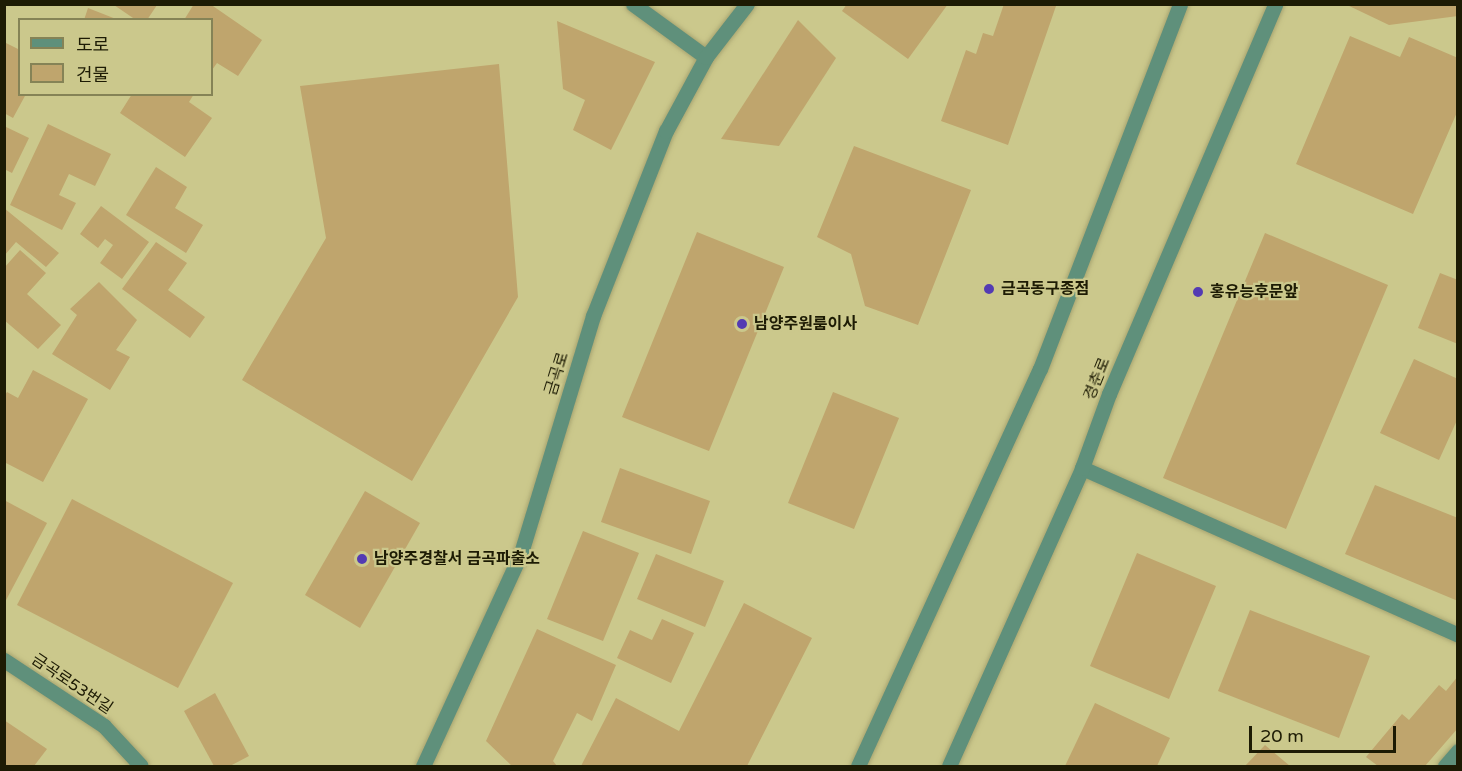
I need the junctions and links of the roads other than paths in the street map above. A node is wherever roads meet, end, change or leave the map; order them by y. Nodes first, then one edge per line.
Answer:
1 (633, 4) edge
2 (747, 4) edge
3 (1180, 4) edge
4 (1275, 4) edge
5 (706, 57) junction
6 (1082, 468) junction
7 (1458, 635) edge
8 (4, 660) edge
9 (1458, 751) edge
10 (141, 766) edge
11 (423, 766) edge
12 (858, 766) edge
13 (949, 766) edge
14 (1445, 766) edge

1 - 5 street
2 - 5 street, 금곡로
3 - 12 street
4 - 6 street, 경춘로
5 - 11 street, 금곡로
6 - 7 street
6 - 13 street, 경춘로
8 - 10 street, 금곡로53번길
9 - 14 street

